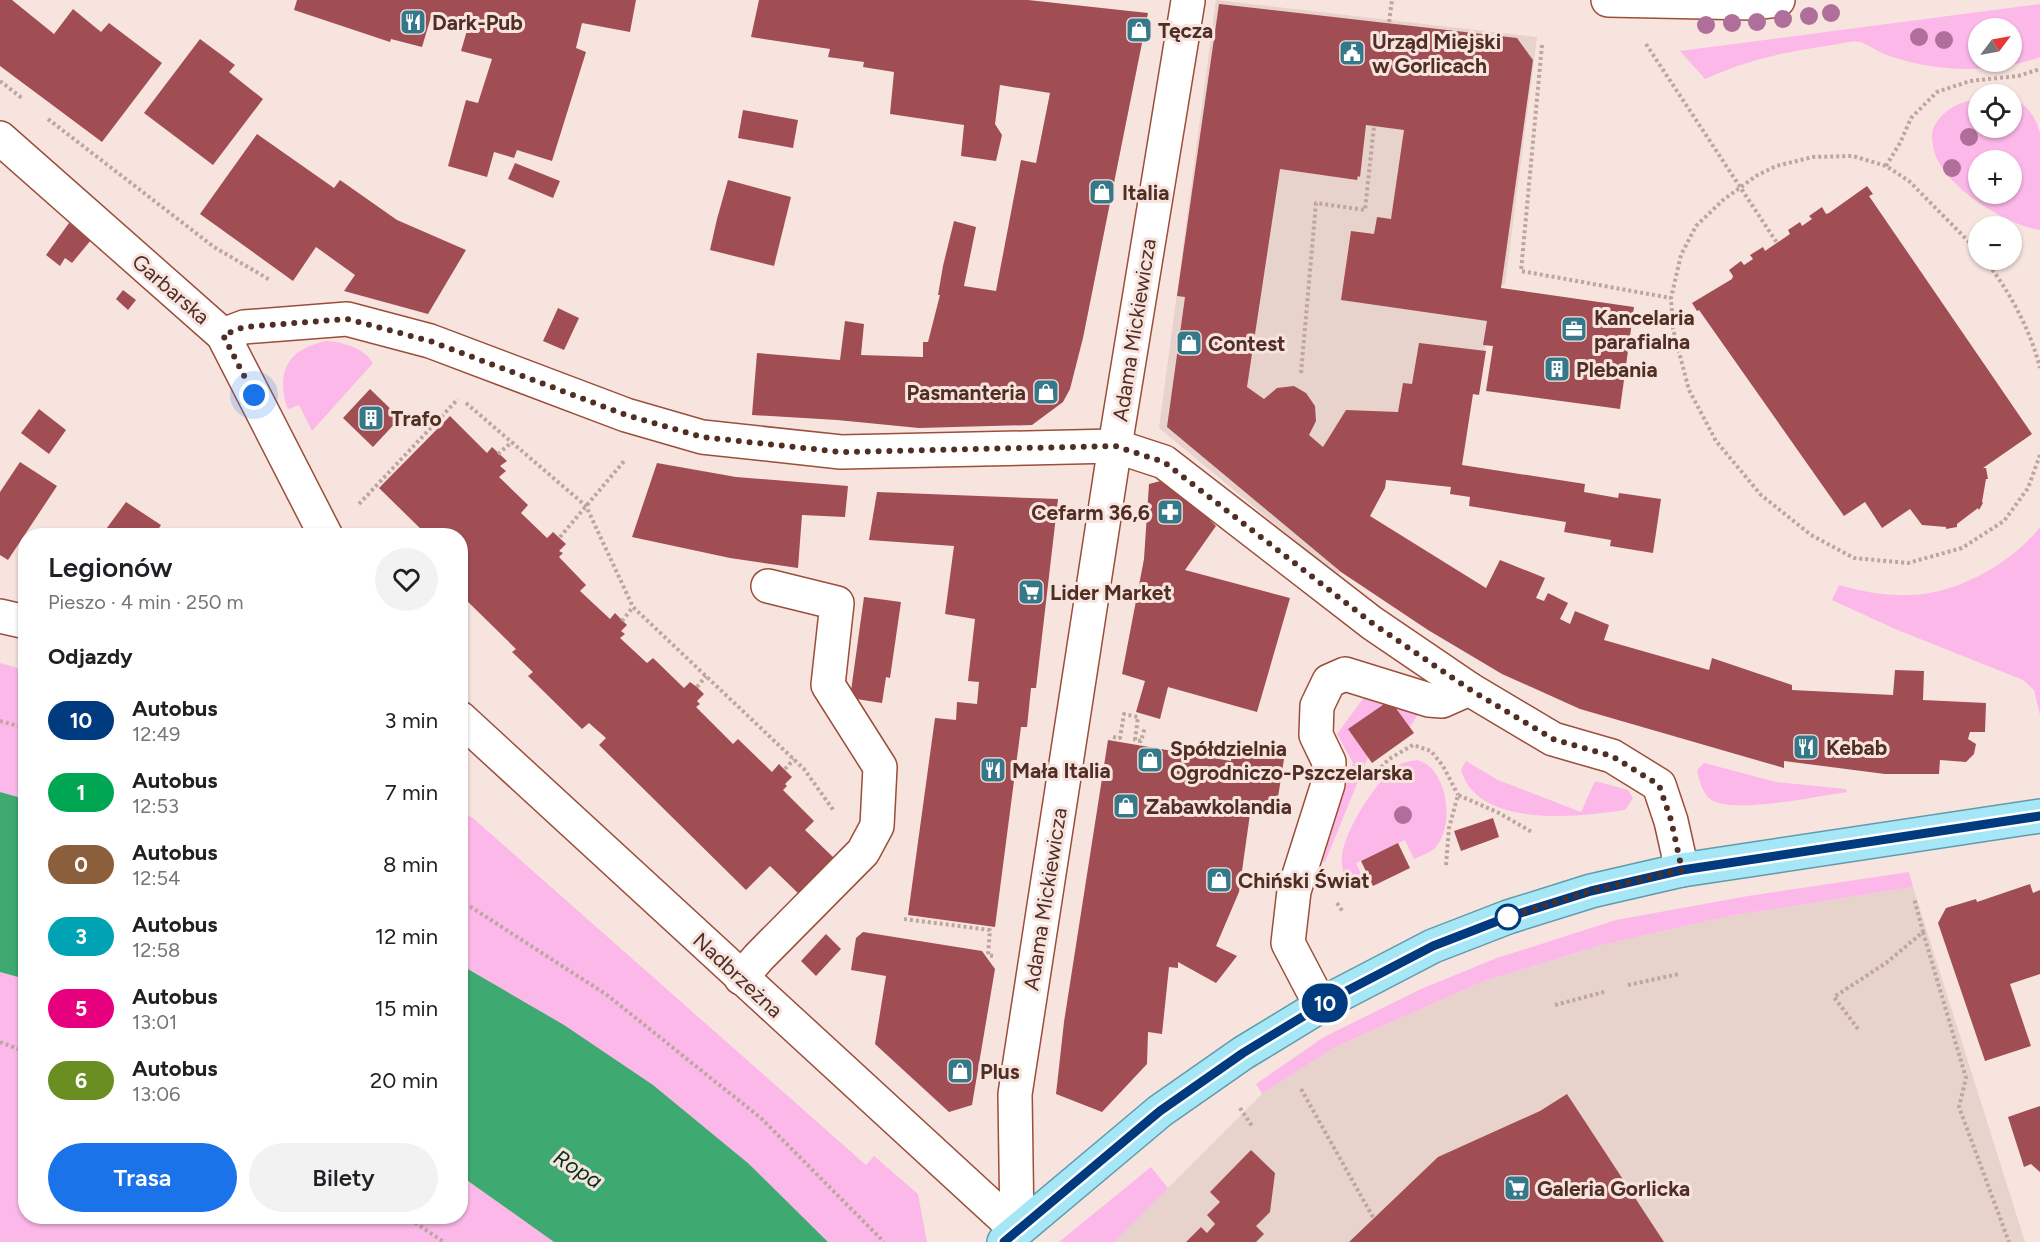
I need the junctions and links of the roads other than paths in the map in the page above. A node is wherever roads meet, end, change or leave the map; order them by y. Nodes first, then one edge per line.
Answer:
1 (1608, 0) edge
2 (1778, 0) edge
3 (1188, 1) edge
4 (0, 138) edge
5 (223, 335) junction
6 (1115, 446) junction
7 (322, 528) edge
8 (768, 586) dead end
9 (0, 616) edge
10 (18, 620) edge
11 (1469, 689) junction
12 (468, 725) edge
13 (2040, 816) edge
14 (1682, 870) junction
15 (741, 978) junction
16 (1322, 1006) junction
17 (1010, 1236) edge

1 - 2 street
3 - 6 street, Adama Mickiewicza
4 - 5 street, Garbarska
5 - 6 street, Garbarska
5 - 7 street
6 - 11 street, Garbarska
6 - 17 street, Adama Mickiewicza
8 - 15 street
9 - 10 street
11 - 14 street, Garbarska
11 - 16 street
12 - 15 street, Nadbrzeżna
13 - 14 main road
14 - 16 main road
15 - 17 street, Nadbrzeżna
16 - 17 main road

